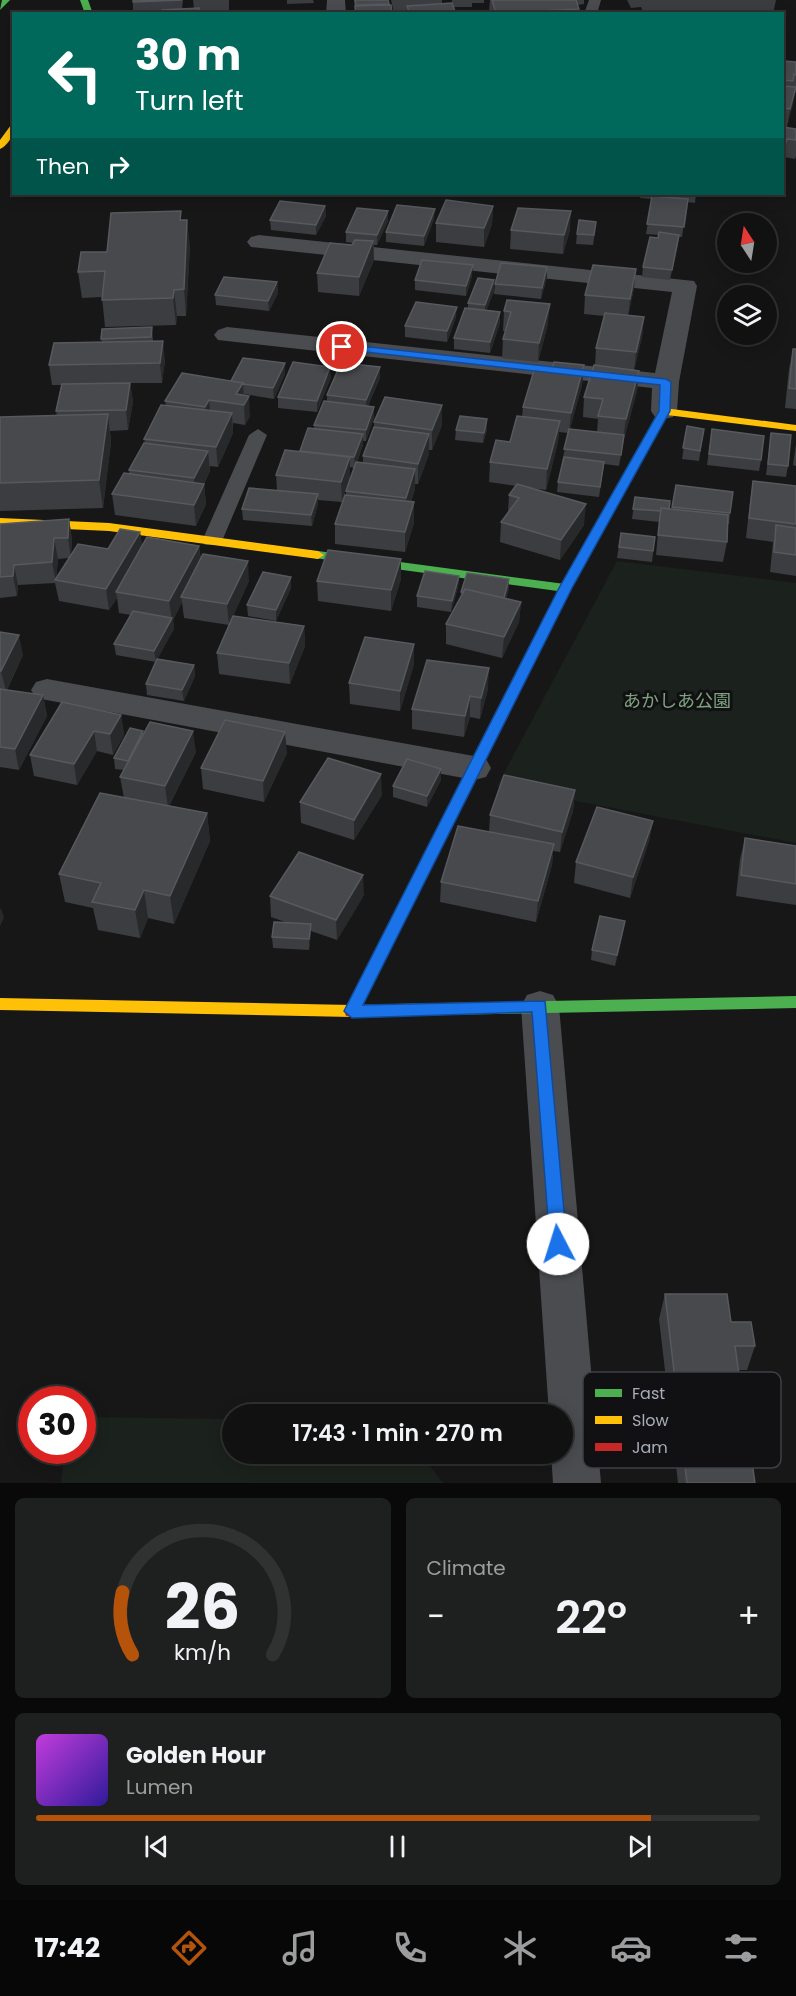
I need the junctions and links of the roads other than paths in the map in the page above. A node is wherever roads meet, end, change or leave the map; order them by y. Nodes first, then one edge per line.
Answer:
1 (6, 0) edge
2 (0, 8) edge
3 (260, 242) dead end
4 (227, 335) dead end
5 (666, 382) junction
6 (664, 411) junction
7 (796, 428) edge
8 (258, 435) dead end
9 (0, 522) edge
10 (212, 541) junction
11 (566, 588) junction
12 (47, 690) dead end
13 (474, 768) junction
14 (796, 1002) edge
15 (0, 1004) edge
16 (540, 1006) junction
17 (352, 1011) junction
18 (577, 1483) edge

1 - 2 main road
3 - 5 street
4 - 5 street
5 - 6 street
6 - 7 main road
6 - 11 main road
8 - 10 lane
9 - 10 main road
10 - 11 main road
11 - 13 main road
12 - 13 street
13 - 17 main road
14 - 16 main road
15 - 17 main road
16 - 17 main road
16 - 18 street

